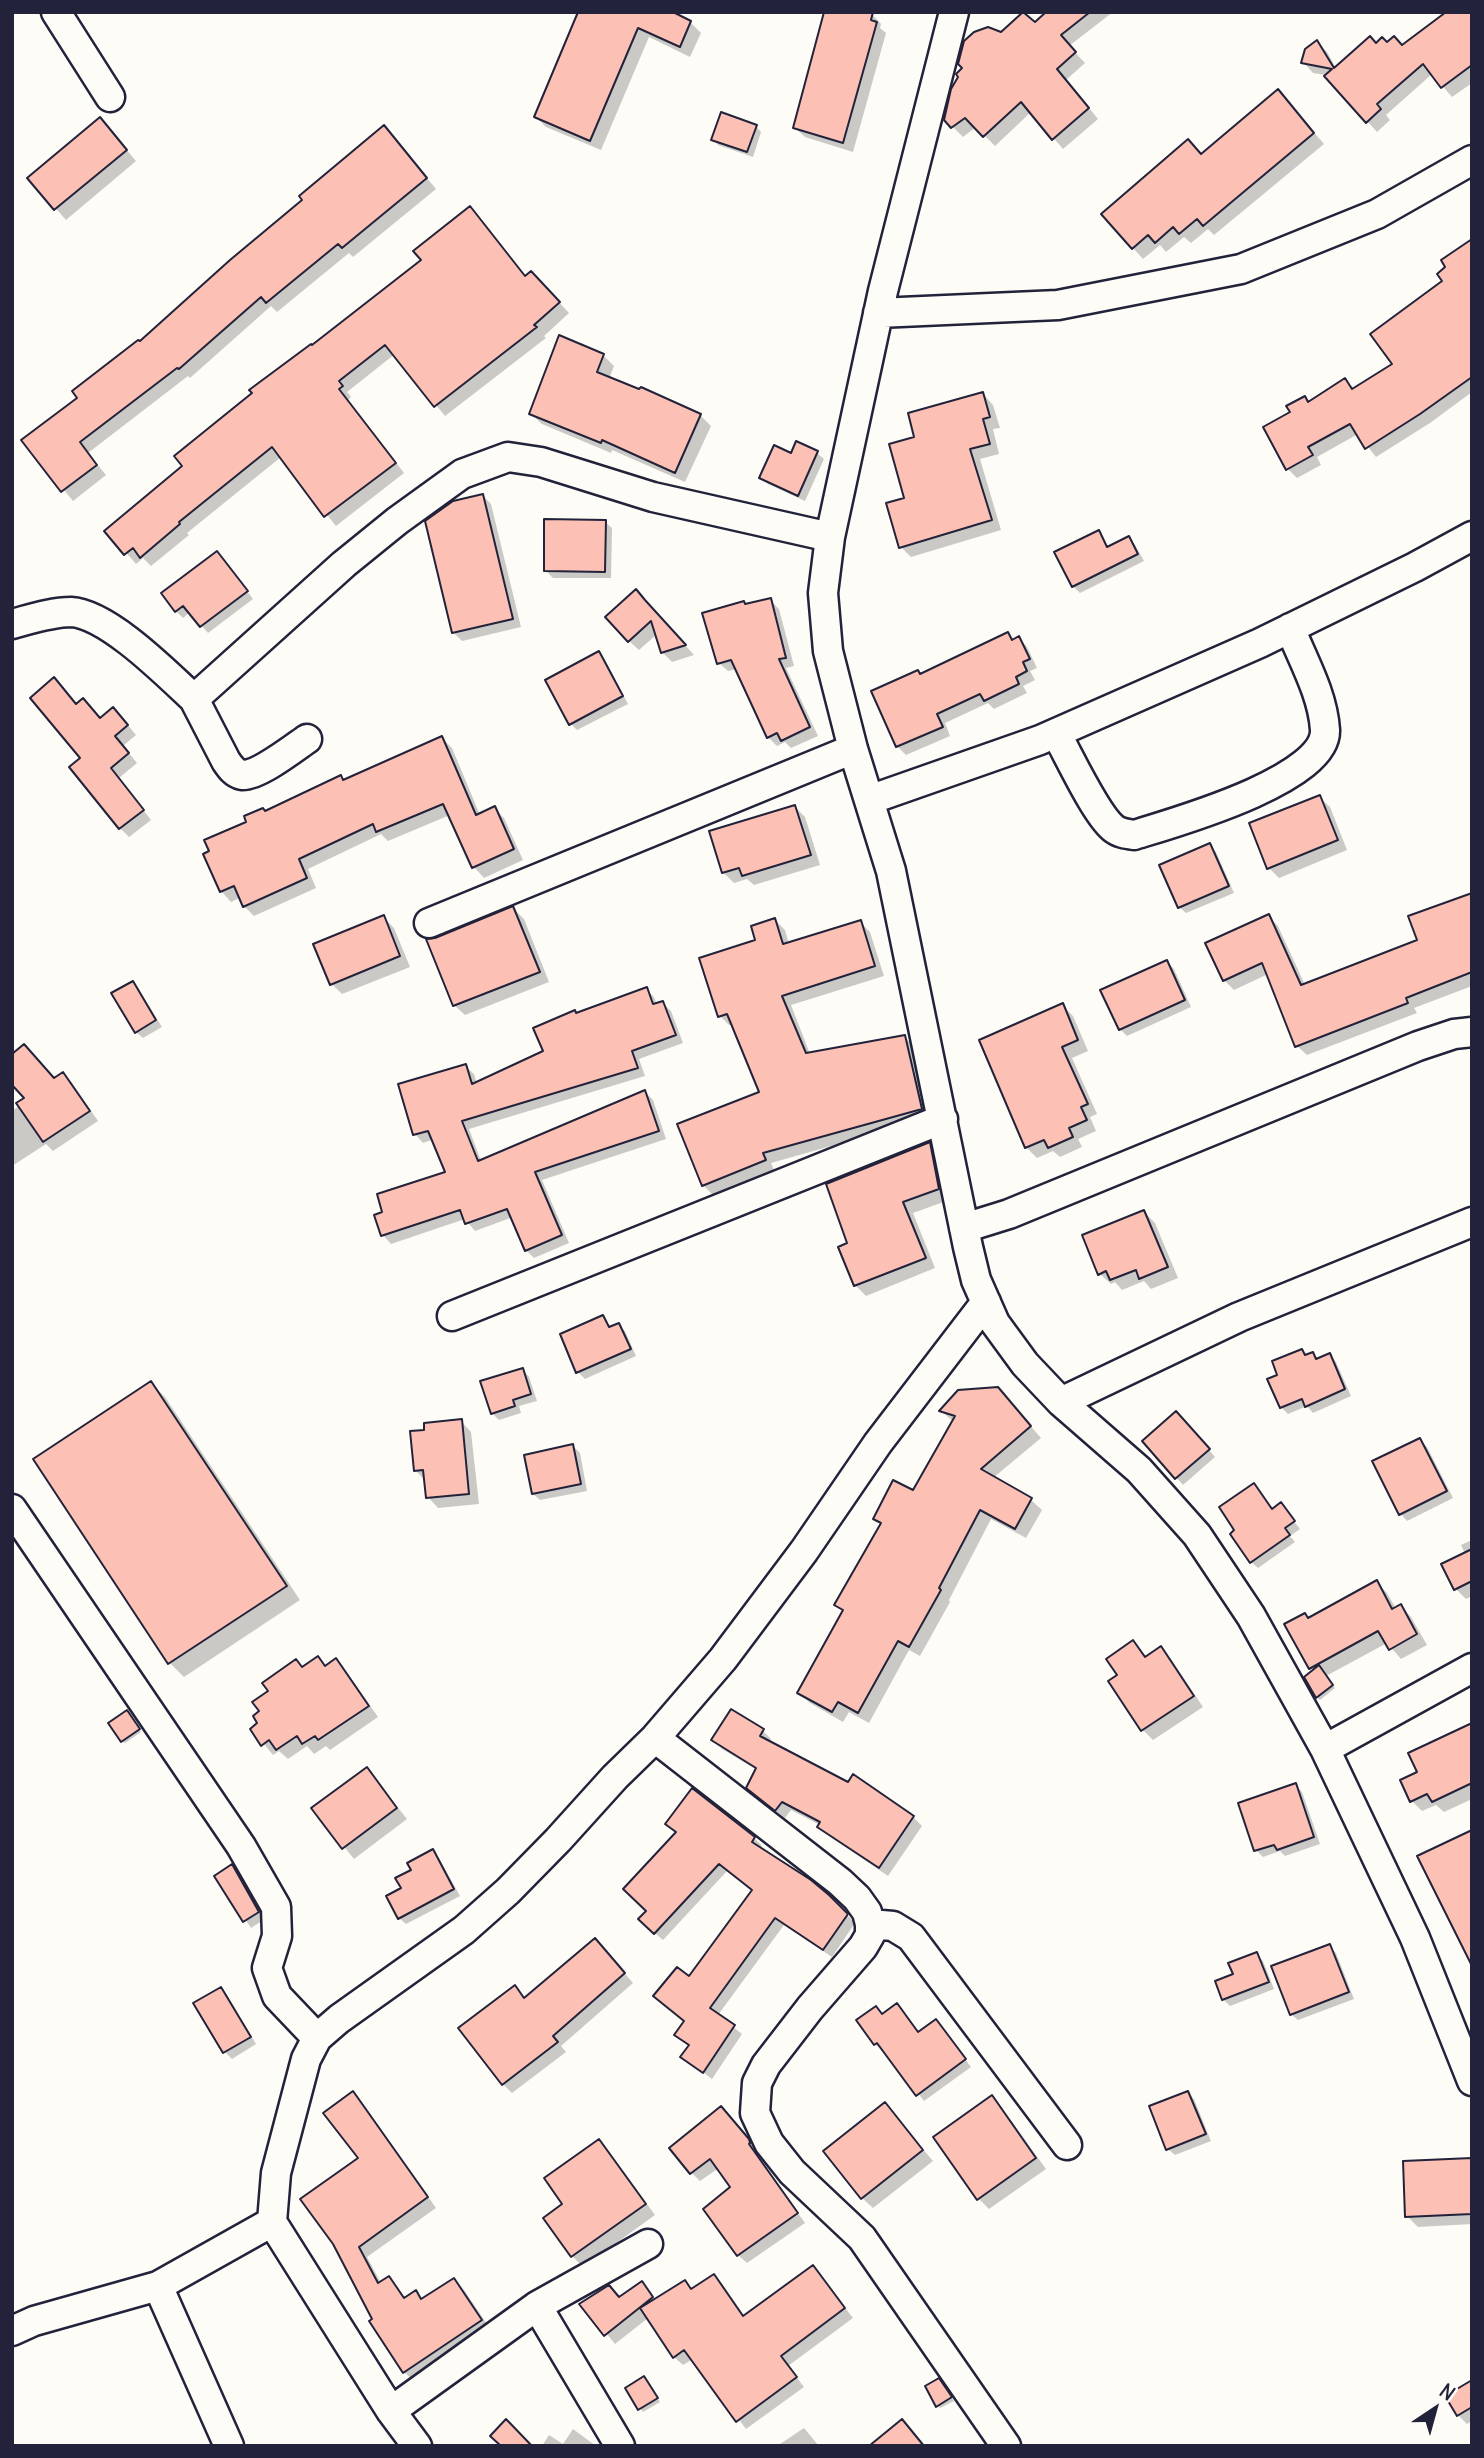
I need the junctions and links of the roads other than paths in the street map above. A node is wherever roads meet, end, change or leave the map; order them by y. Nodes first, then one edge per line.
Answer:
1 (56, 12) edge
2 (954, 12) edge
3 (110, 97) dead end
4 (1472, 160) edge
5 (878, 313) junction
6 (1472, 536) edge
7 (830, 537) junction
8 (12, 624) edge
9 (1290, 628) junction
10 (194, 699) junction
11 (1056, 733) junction
12 (307, 739) dead end
13 (853, 749) junction
14 (869, 800) junction
15 (429, 923) dead end
16 (1472, 1032) edge
17 (943, 1119) junction
18 (1472, 1222) edge
19 (964, 1228) junction
20 (986, 1303) junction
21 (452, 1317) dead end
22 (1061, 1402) junction
23 (12, 1509) edge
24 (1472, 1668) edge
25 (655, 1738) junction
26 (1325, 1749) junction
27 (870, 1924) junction
28 (317, 2038) junction
29 (1472, 2081) edge
30 (1067, 2145) dead end
31 (272, 2222) junction
32 (648, 2244) dead end
33 (158, 2286) junction
34 (537, 2306) junction
35 (12, 2331) edge
36 (391, 2411) junction
37 (229, 2446) edge
38 (417, 2446) edge
39 (620, 2446) edge
40 (1006, 2446) edge

1 - 3 street
2 - 5 street
4 - 5 street
5 - 7 street
6 - 9 street
7 - 10 street
7 - 13 street
8 - 10 street
9 - 11 street
9 - 11 street
10 - 12 street
11 - 14 street
13 - 14 street
13 - 15 street
14 - 17 street
16 - 19 street
17 - 19 street
17 - 21 street
18 - 22 street
19 - 20 street
20 - 22 street
20 - 25 street
22 - 26 street
23 - 28 street
24 - 26 street
25 - 27 street
25 - 28 street
26 - 29 street
27 - 30 street
27 - 40 street
28 - 31 street
31 - 33 street
31 - 36 street
32 - 34 street
33 - 35 street
33 - 37 street
34 - 36 street
34 - 39 street
36 - 38 street

